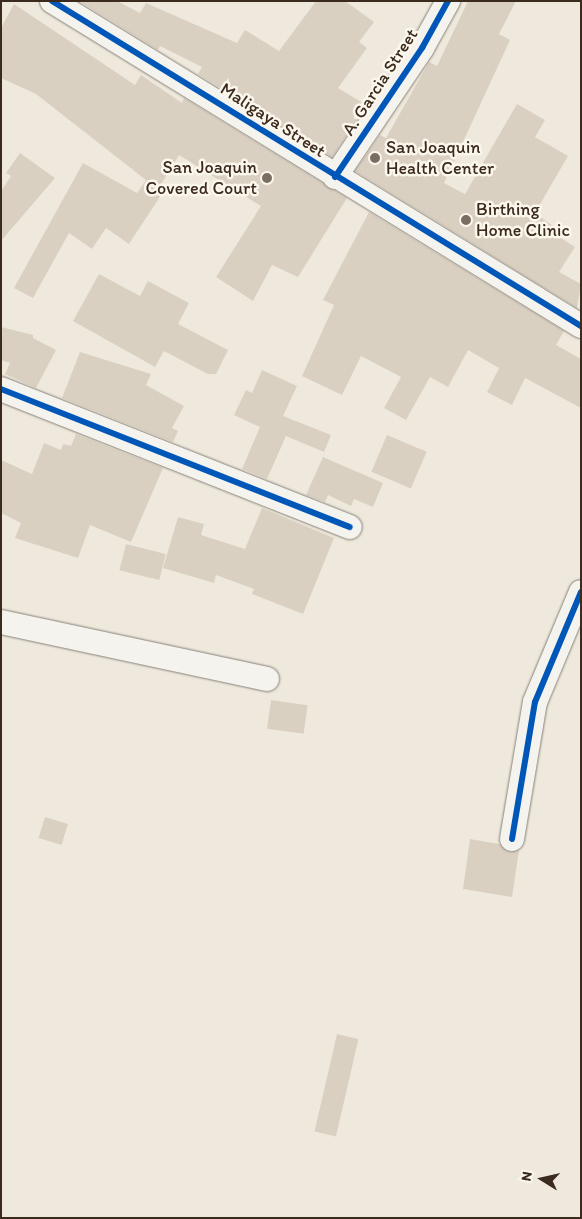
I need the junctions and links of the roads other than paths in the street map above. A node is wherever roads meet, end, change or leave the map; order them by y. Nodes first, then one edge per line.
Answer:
1 (52, 1) edge
2 (448, 1) edge
3 (334, 177) junction
4 (581, 326) edge
5 (1, 389) edge
6 (350, 527) dead end
7 (581, 592) edge
8 (1, 622) edge
9 (267, 679) dead end
10 (512, 840) dead end

1 - 3 street, Maligaya Street
2 - 3 street, A. Garcia Street
3 - 4 street, Maligaya Street
5 - 6 street
7 - 10 street
8 - 9 street

